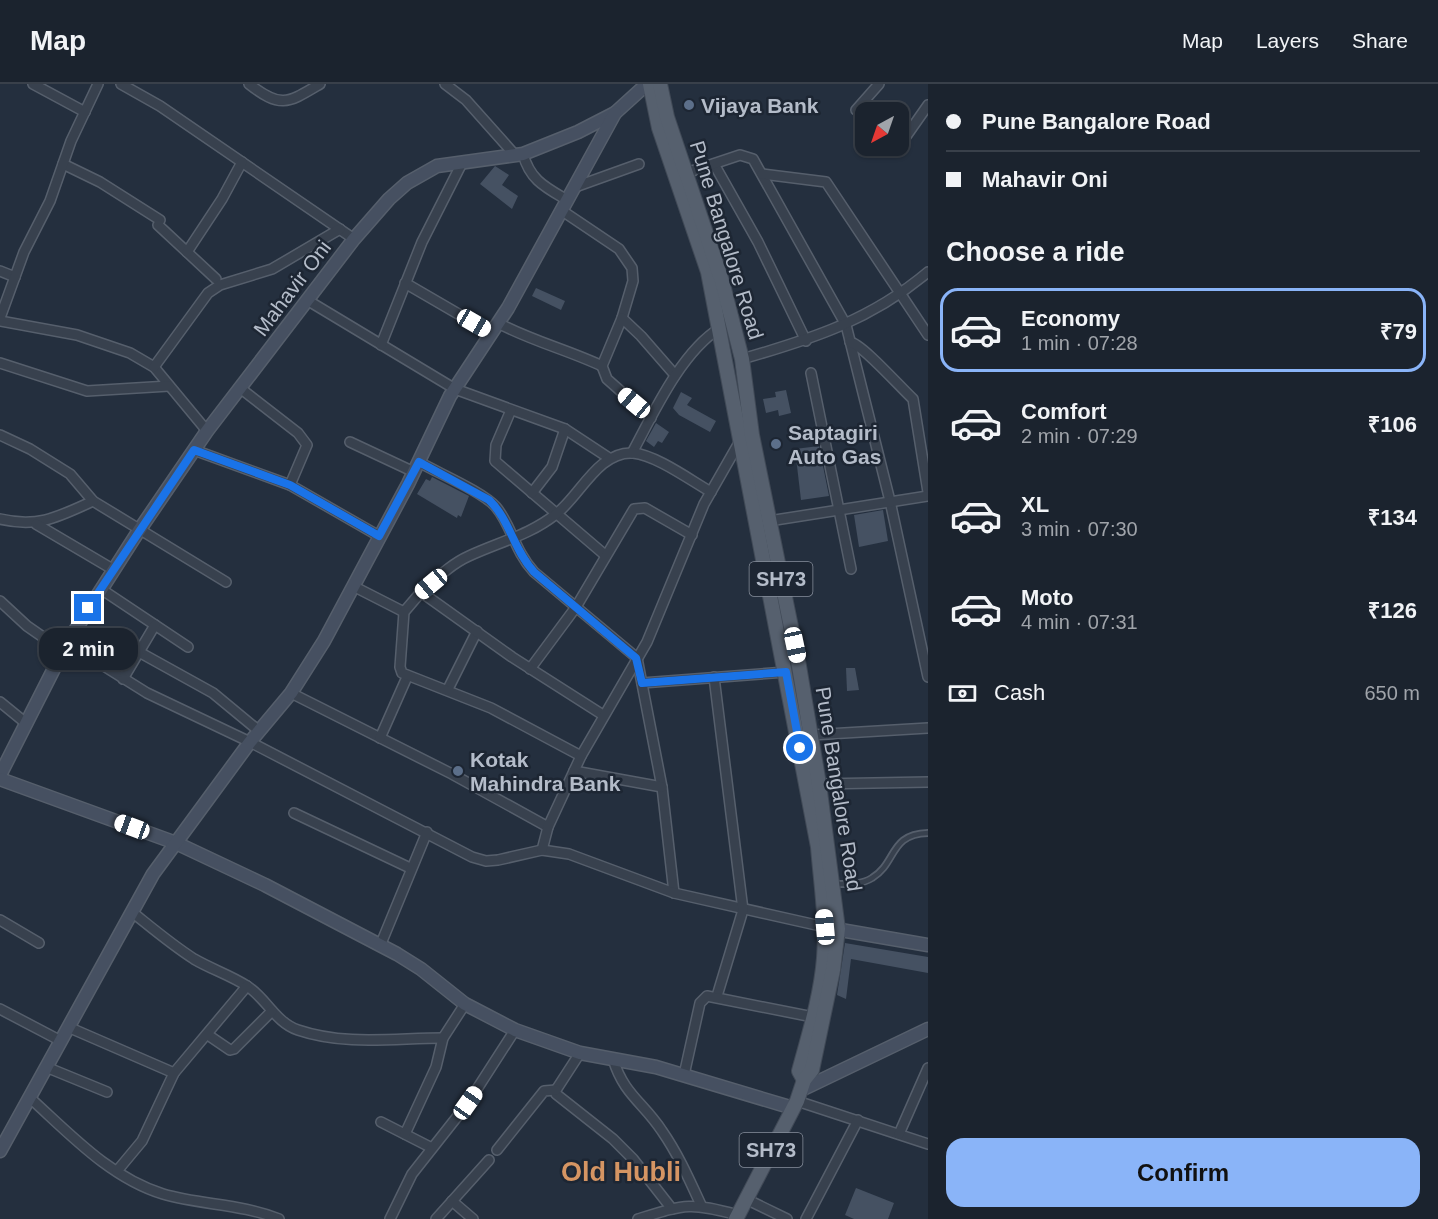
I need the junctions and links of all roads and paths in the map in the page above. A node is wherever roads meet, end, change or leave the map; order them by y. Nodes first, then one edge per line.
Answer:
1 (33, 84) edge
2 (98, 84) edge
3 (121, 84) edge
4 (249, 84) edge
5 (320, 84) edge
6 (445, 84) edge
7 (649, 84) edge
8 (660, 84) edge
9 (879, 84) edge
10 (863, 102) edge
11 (928, 105) edge
12 (85, 112) junction
13 (615, 113) junction
14 (909, 132) edge
15 (673, 150) junction
16 (519, 155) junction
17 (242, 162) junction
18 (462, 163) junction
19 (63, 164) junction
20 (639, 164) dead end
21 (714, 164) junction
22 (686, 173) junction
23 (762, 174) junction
24 (574, 187) junction
25 (564, 205) junction
26 (340, 229) junction
27 (354, 239) junction
28 (186, 252) junction
29 (0, 271) edge
30 (928, 272) edge
31 (15, 277) junction
32 (216, 279) dead end
33 (405, 283) junction
34 (900, 296) junction
35 (307, 300) junction
36 (622, 318) junction
37 (0, 320) edge
38 (846, 326) junction
39 (495, 328) junction
40 (720, 328) junction
41 (928, 335) edge
42 (806, 341) junction
43 (850, 342) junction
44 (381, 345) junction
45 (742, 360) junction
46 (0, 363) edge
47 (602, 366) junction
48 (154, 367) junction
49 (811, 373) dead end
50 (675, 375) junction
51 (169, 386) junction
52 (240, 388) junction
53 (455, 389) junction
54 (512, 410) junction
55 (651, 418) junction
56 (565, 429) junction
57 (207, 431) junction
58 (0, 435) edge
59 (741, 439) junction
60 (350, 442) dead end
61 (194, 450) junction
62 (632, 453) junction
63 (609, 458) junction
64 (416, 467) junction
65 (290, 485) junction
66 (711, 492) junction
67 (532, 493) junction
68 (928, 494) edge
69 (93, 501) junction
70 (890, 501) junction
71 (839, 508) junction
72 (556, 514) junction
73 (0, 519) edge
74 (769, 522) junction
75 (36, 524) junction
76 (138, 532) junction
77 (692, 535) junction
78 (379, 536) junction
79 (512, 540) junction
80 (605, 555) junction
81 (851, 569) dead end
82 (114, 570) junction
83 (226, 582) dead end
84 (353, 586) junction
85 (101, 589) junction
86 (421, 592) junction
87 (0, 601) edge
88 (576, 607) junction
89 (404, 612) junction
90 (155, 625) junction
91 (477, 631) junction
92 (65, 647) junction
93 (188, 647) dead end
94 (139, 652) junction
95 (636, 658) junction
96 (530, 669) junction
97 (786, 672) junction
98 (928, 676) edge
99 (407, 677) junction
100 (714, 677) junction
101 (123, 679) junction
102 (642, 683) junction
103 (448, 689) junction
104 (291, 693) junction
105 (0, 702) edge
106 (603, 716) junction
107 (27, 723) junction
108 (928, 728) edge
109 (259, 731) junction
110 (811, 735) junction
111 (380, 738) junction
112 (250, 742) junction
113 (580, 756) junction
114 (574, 771) junction
115 (0, 777) edge
116 (928, 782) edge
117 (819, 784) junction
118 (662, 787) junction
119 (294, 813) dead end
120 (548, 827) junction
121 (427, 832) junction
122 (928, 834) edge
123 (176, 843) junction
124 (542, 850) junction
125 (410, 868) junction
126 (834, 884) junction
127 (674, 893) junction
128 (743, 910) junction
129 (132, 912) junction
130 (0, 920) edge
131 (832, 928) junction
132 (39, 944) dead end
133 (928, 945) edge
134 (380, 946) junction
135 (247, 986) junction
136 (717, 996) junction
137 (465, 1004) junction
138 (0, 1009) edge
139 (272, 1011) junction
140 (813, 1017) junction
141 (68, 1027) junction
142 (928, 1029) edge
143 (515, 1030) junction
144 (208, 1035) junction
145 (443, 1038) junction
146 (61, 1041) junction
147 (580, 1053) junction
148 (613, 1059) junction
149 (46, 1067) junction
150 (928, 1068) edge
151 (174, 1073) junction
152 (684, 1075) junction
153 (556, 1090) junction
154 (108, 1092) dead end
155 (799, 1095) junction
156 (29, 1097) junction
157 (858, 1120) junction
158 (381, 1122) dead end
159 (405, 1134) junction
160 (899, 1134) junction
161 (928, 1144) edge
162 (432, 1148) junction
163 (497, 1150) dead end
164 (0, 1151) edge
165 (489, 1160) dead end
166 (117, 1171) junction
167 (746, 1199) junction
168 (452, 1201) junction
169 (701, 1205) junction
170 (672, 1209) junction
171 (737, 1217) edge
172 (279, 1219) edge
173 (390, 1219) edge
174 (436, 1219) edge
175 (473, 1219) edge
176 (638, 1219) edge
177 (788, 1219) edge
178 (806, 1219) edge

1 - 12 street
2 - 12 street
3 - 17 street
4 - 5 street
6 - 16 street
7 - 13 street, Mahavir Oni
7 - 15 main road, Pune Bangalore Road / SH73
8 - 15 main road, Pune Bangalore Road / SH73
9 - 10 street
11 - 14 street
12 - 19 street
13 - 16 street, Mahavir Oni
13 - 24 street
15 - 22 main road, Pune Bangalore Road / SH73
15 - 40 main road, Pune Bangalore Road / SH73
16 - 18 street, Mahavir Oni
16 - 25 street
17 - 26 street
17 - 28 street
18 - 27 street, Mahavir Oni
18 - 33 street
19 - 28 street
19 - 31 street
20 - 24 street
21 - 22 street
21 - 23 street
21 - 42 street
22 - 45 main road, Pune Bangalore Road / SH73
23 - 34 street
23 - 38 street
24 - 25 street
25 - 36 street
25 - 39 street
26 - 27 street
26 - 48 street
27 - 35 street, Mahavir Oni
28 - 32 street
29 - 31 street
30 - 34 street
31 - 37 street
33 - 39 street
33 - 44 street
34 - 38 street
34 - 41 street
35 - 44 street
35 - 52 street, Mahavir Oni
36 - 47 street
36 - 50 street
37 - 48 street
38 - 42 street
38 - 43 street
39 - 47 street
39 - 53 street
40 - 50 street
40 - 59 main road, Pune Bangalore Road / SH73
42 - 45 street
43 - 68 street
43 - 70 street
44 - 53 street
45 - 74 main road, Pune Bangalore Road / SH73
46 - 51 street
47 - 55 street
48 - 51 street
49 - 71 street
50 - 55 street
51 - 57 street
52 - 57 street, Mahavir Oni
52 - 65 street
53 - 54 street
53 - 64 street
54 - 56 street
54 - 67 street
55 - 62 street
56 - 63 street
56 - 67 street
57 - 61 street, Mahavir Oni
58 - 69 street
59 - 66 street
59 - 97 main road, Pune Bangalore Road / SH73
60 - 64 street
61 - 65 street
61 - 76 street, Mahavir Oni
62 - 63 street
62 - 66 street
63 - 72 street
64 - 78 street
64 - 79 street
65 - 78 street
66 - 77 street
67 - 72 street
68 - 70 street
69 - 75 street
69 - 76 street
70 - 71 street
70 - 98 street
71 - 74 street
71 - 81 street
72 - 79 street
72 - 80 street
73 - 75 street
74 - 110 main road, Pune Bangalore Road / SH73
75 - 82 street
76 - 82 street, Mahavir Oni
76 - 83 street
77 - 80 street
77 - 95 street
78 - 84 street
79 - 86 street
79 - 88 street
80 - 88 street
82 - 85 street, Mahavir Oni
84 - 89 street
84 - 104 street
85 - 90 street
85 - 92 street, Mahavir Oni
86 - 89 street
86 - 91 street
87 - 92 street
88 - 95 street
88 - 96 street
89 - 99 street
90 - 93 street
90 - 94 street
91 - 96 street
91 - 103 street
92 - 101 street
92 - 107 street, Mahavir Oni
94 - 101 street
94 - 109 street
95 - 102 street
95 - 106 street
96 - 106 street
97 - 100 street
97 - 131 main road, Pune Bangalore Road / SH73
99 - 103 street
99 - 111 street
100 - 102 street
100 - 128 street
101 - 112 street
102 - 118 street
103 - 113 street
104 - 109 street
104 - 111 street
105 - 107 street
106 - 113 street
107 - 115 street, Mahavir Oni
108 - 110 street
109 - 112 street
110 - 117 main road, Pune Bangalore Road / SH73
111 - 120 street
112 - 121 street
112 - 123 street
113 - 114 street
114 - 118 street
114 - 120 street
115 - 123 street
116 - 117 street
117 - 126 main road, Pune Bangalore Road / SH73
118 - 127 street
119 - 125 street
120 - 124 street
121 - 124 street
121 - 125 street
122 - 126 lane
123 - 129 street
123 - 134 street
124 - 127 street
125 - 134 street
126 - 131 main road, Pune Bangalore Road / SH73
127 - 128 street
128 - 131 street
128 - 136 street
129 - 135 street
129 - 141 street
130 - 132 street
131 - 133 street
131 - 140 main road, Pune Bangalore Road / SH73
131 - 155 main road, Pune Bangalore Road / SH73
134 - 137 street
135 - 139 street
135 - 144 street
136 - 140 street
136 - 152 street
137 - 143 street
137 - 145 street
138 - 146 street
139 - 144 street
139 - 145 street
140 - 155 main road, Pune Bangalore Road / SH73
141 - 146 street
141 - 151 street
142 - 155 street
143 - 147 street
143 - 162 street
144 - 151 street
145 - 159 street
146 - 149 street
147 - 148 street
147 - 153 street
148 - 152 street
148 - 169 street
149 - 154 street
149 - 156 street
150 - 160 street
151 - 166 street
152 - 155 street
153 - 163 street
153 - 170 street
155 - 157 street
155 - 167 main road, Pune Bangalore Road / SH73
156 - 164 street
156 - 166 street
157 - 160 street
157 - 178 street
158 - 159 street
159 - 162 street
160 - 161 street
162 - 173 street
165 - 168 street
166 - 172 street
167 - 171 main road, Pune Bangalore Road / SH73
167 - 177 street
168 - 174 street
168 - 175 street
169 - 170 street
169 - 171 street
170 - 176 street

